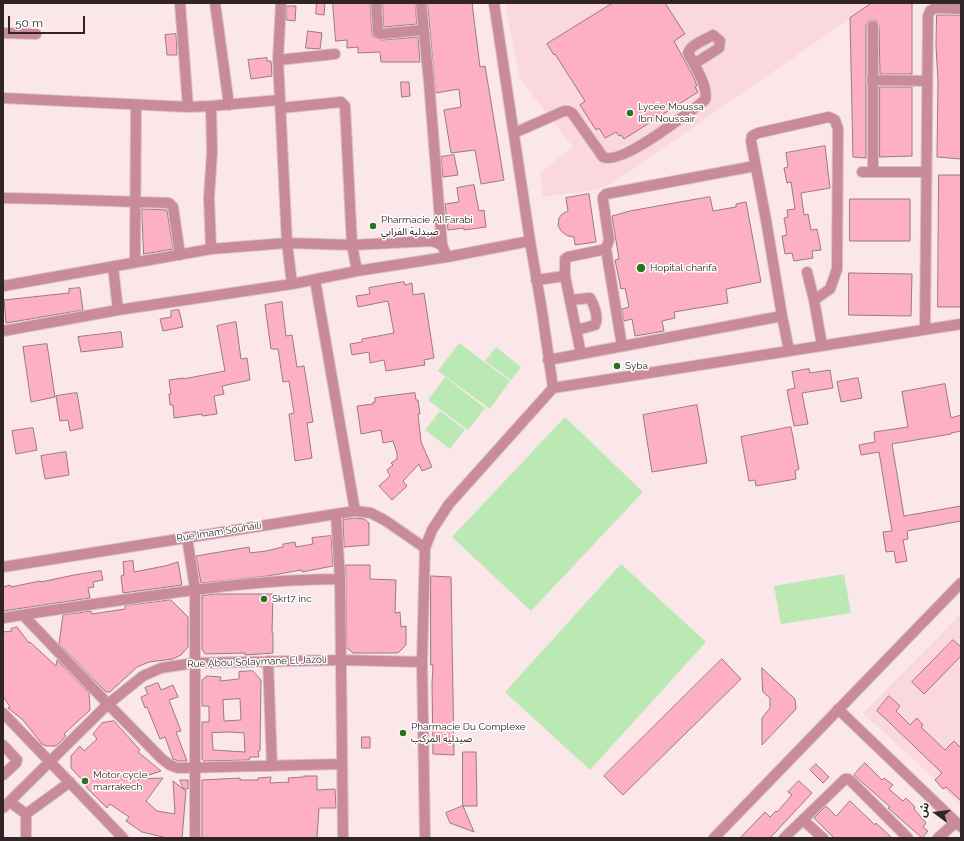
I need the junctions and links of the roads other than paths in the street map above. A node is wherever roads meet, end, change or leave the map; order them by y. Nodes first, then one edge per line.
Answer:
1 (180, 3) edge
2 (215, 3) edge
3 (281, 3) edge
4 (376, 3) edge
5 (421, 3) edge
6 (494, 3) edge
7 (961, 9) edge
8 (873, 26) dead end
9 (423, 30) junction
10 (3, 33) edge
11 (36, 34) dead end
12 (334, 54) dead end
13 (278, 60) junction
14 (694, 64) dead end
15 (872, 80) junction
16 (927, 81) junction
17 (3, 98) edge
18 (280, 104) junction
19 (136, 105) junction
20 (229, 105) junction
21 (211, 106) junction
22 (188, 107) junction
23 (514, 134) junction
24 (755, 166) junction
25 (862, 172) dead end
26 (873, 172) junction
27 (926, 172) junction
28 (3, 198) edge
29 (135, 202) junction
30 (530, 241) junction
31 (287, 243) junction
32 (352, 245) junction
33 (442, 245) junction
34 (211, 249) junction
35 (606, 249) junction
36 (180, 255) junction
37 (447, 257) junction
38 (135, 262) junction
39 (113, 267) junction
40 (357, 271) junction
41 (807, 272) dead end
42 (564, 276) junction
43 (315, 280) junction
44 (536, 280) junction
45 (292, 284) junction
46 (3, 286) edge
47 (570, 300) junction
48 (814, 300) junction
49 (118, 310) junction
50 (782, 316) junction
51 (961, 324) edge
52 (925, 328) junction
53 (577, 330) junction
54 (3, 331) edge
55 (822, 345) junction
56 (622, 346) junction
57 (789, 350) junction
58 (581, 354) junction
59 (548, 360) junction
60 (553, 388) junction
61 (355, 511) junction
62 (336, 515) junction
63 (187, 537) junction
64 (425, 548) junction
65 (3, 567) edge
66 (340, 579) junction
67 (961, 583) edge
68 (195, 589) junction
69 (23, 615) junction
70 (3, 618) edge
71 (341, 660) junction
72 (268, 661) junction
73 (422, 662) junction
74 (194, 663) junction
75 (108, 704) junction
76 (838, 709) junction
77 (3, 714) edge
78 (3, 745) edge
79 (49, 761) junction
80 (342, 764) junction
81 (272, 766) junction
82 (195, 767) junction
83 (3, 775) edge
84 (70, 782) junction
85 (6, 805) edge
86 (26, 814) junction
87 (804, 820) junction
88 (958, 824) edge
89 (26, 838) edge
90 (123, 838) edge
91 (195, 838) edge
92 (343, 838) edge
93 (425, 838) edge
94 (714, 838) edge
95 (784, 838) edge
96 (823, 838) edge
97 (908, 838) edge
98 (938, 838) edge

1 - 22 street
2 - 20 street
3 - 13 street
4 - 9 street
5 - 9 street
6 - 23 street
7 - 16 street
8 - 15 street
9 - 33 street
10 - 11 street
12 - 13 street
13 - 18 street
14 - 23 street
15 - 16 street
15 - 26 street
16 - 27 street
17 - 19 street
18 - 20 street
18 - 31 street
18 - 32 street
19 - 22 street
19 - 29 street
20 - 21 street
21 - 22 street
21 - 34 street
23 - 30 street
24 - 35 street
24 - 48 street
24 - 50 street
25 - 26 street
26 - 27 street
27 - 52 street
28 - 29 street
29 - 36 street
29 - 38 street
30 - 37 street
30 - 44 street
31 - 32 street
31 - 34 street
31 - 45 street
32 - 33 street
32 - 40 street
33 - 37 street
34 - 36 street
35 - 42 street
35 - 56 street
36 - 38 street
37 - 40 street
38 - 39 street
39 - 46 street
39 - 49 street
40 - 43 street
41 - 48 street
42 - 44 street
42 - 47 street
43 - 45 street
43 - 61 street
44 - 59 street
45 - 49 street
47 - 53 street
47 - 53 street
48 - 55 street
49 - 54 street
50 - 56 street
50 - 57 street
51 - 52 street
52 - 55 street
53 - 58 street
55 - 57 street
56 - 58 street
57 - 60 street
58 - 59 street
59 - 60 street
60 - 64 street
61 - 62 street, Rue Imam Souhaili
61 - 64 street, Rue Imam Souhaili
62 - 63 street, Rue Imam Souhaili
62 - 66 street
63 - 65 street, Rue Imam Souhaili
63 - 68 street
64 - 73 street
66 - 68 street
66 - 71 street
67 - 76 street
68 - 69 street
68 - 74 street
69 - 70 street
69 - 75 street
71 - 72 street, Rue Abou Solaymane El Jazoli
71 - 73 street, Rue Abou Solaymane El Jazoli
71 - 80 street
72 - 74 street, Rue Abou Solaymane El Jazoli
72 - 81 street
73 - 93 street
74 - 75 street, Rue Abou Solaymane El Jazoli
74 - 82 street
75 - 79 street, Rue Abou Solaymane El Jazoli
75 - 82 street
76 - 88 street
76 - 94 street
77 - 79 street
78 - 83 street
79 - 84 street
79 - 85 street, Rue Abou Solaymane El Jazoli
80 - 81 street
80 - 92 street
81 - 82 street
82 - 91 street
84 - 86 street
84 - 90 street
85 - 86 street
86 - 89 street
87 - 95 street
87 - 96 street
87 - 97 street
88 - 98 street

